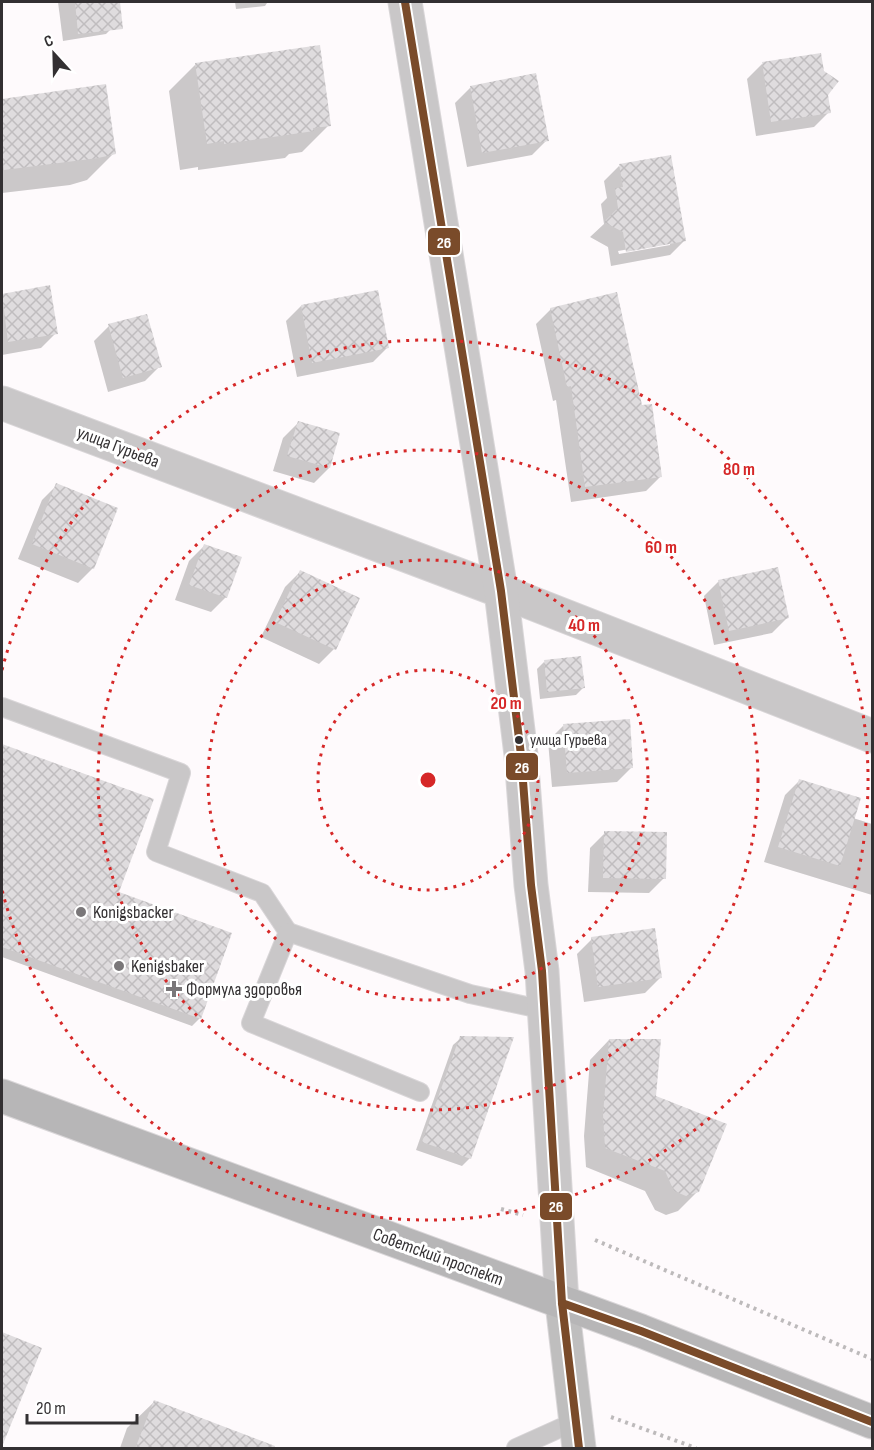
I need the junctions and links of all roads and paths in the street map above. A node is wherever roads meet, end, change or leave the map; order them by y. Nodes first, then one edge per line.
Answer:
1 (405, 2) edge
2 (2, 403) edge
3 (501, 591) junction
4 (2, 707) edge
5 (873, 736) edge
6 (288, 932) junction
7 (544, 1007) junction
8 (420, 1092) dead end
9 (2, 1096) edge
10 (501, 1209) dead end
11 (557, 1225) junction
12 (562, 1303) junction
13 (873, 1359) edge
14 (873, 1422) edge
15 (577, 1424) edge
16 (516, 1449) edge
17 (696, 1449) edge

1 - 3 street
2 - 3 street, улица Гурьева
3 - 5 street, улица Гурьева
3 - 7 street
4 - 6 lane
6 - 7 lane
6 - 8 lane
7 - 11 street
9 - 12 main road, Советский проспект
10 - 11 path
11 - 12 street
11 - 13 path
12 - 14 main road, Советский проспект
12 - 15 main road
15 - 16 lane
15 - 17 path

